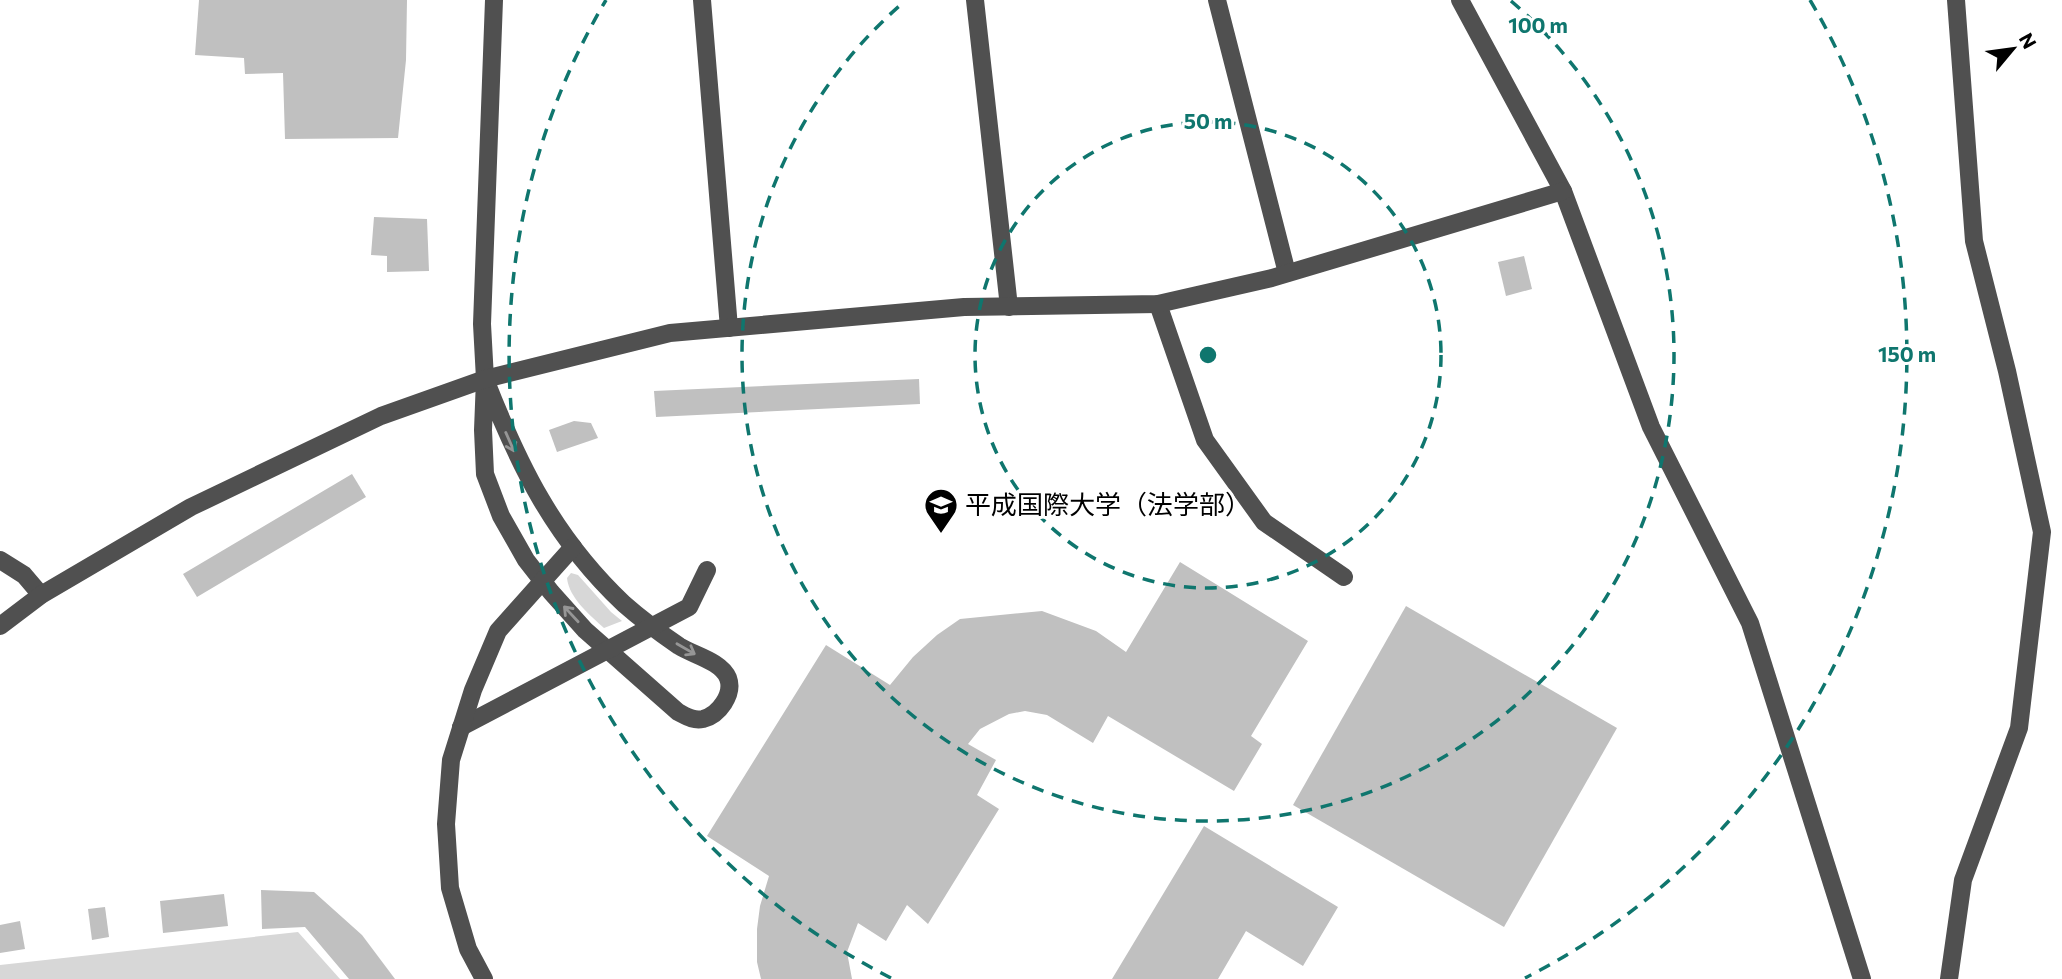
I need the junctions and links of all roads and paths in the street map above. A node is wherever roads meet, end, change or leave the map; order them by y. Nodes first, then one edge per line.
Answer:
1 (494, 0) edge
2 (702, 0) edge
3 (975, 0) edge
4 (1217, 0) edge
5 (1460, 0) edge
6 (1956, 0) edge
7 (1563, 191) junction
8 (1287, 273) junction
9 (1158, 304) junction
10 (1009, 307) junction
11 (729, 328) junction
12 (485, 379) junction
13 (573, 547) junction
14 (0, 560) edge
15 (707, 570) dead end
16 (1344, 577) dead end
17 (542, 582) junction
18 (41, 595) junction
19 (0, 626) edge
20 (652, 626) junction
21 (607, 650) junction
22 (461, 727) junction
23 (484, 979) edge
24 (1862, 979) edge
25 (1949, 979) edge

1 - 12 street
2 - 11 street
3 - 10 street
4 - 8 street
5 - 7 street
6 - 25 street
7 - 8 street
7 - 24 street
8 - 9 street
9 - 10 street
9 - 16 street
10 - 11 street
11 - 12 street
12 -> 13 street
12 - 17 street
12 - 18 street
13 - 17 street
13 - 20 street
14 - 18 street
15 - 20 street
21 -> 17 street
17 - 22 street
18 - 19 street
20 - 21 street
20 -> 21 street
21 - 22 street
22 - 23 street

